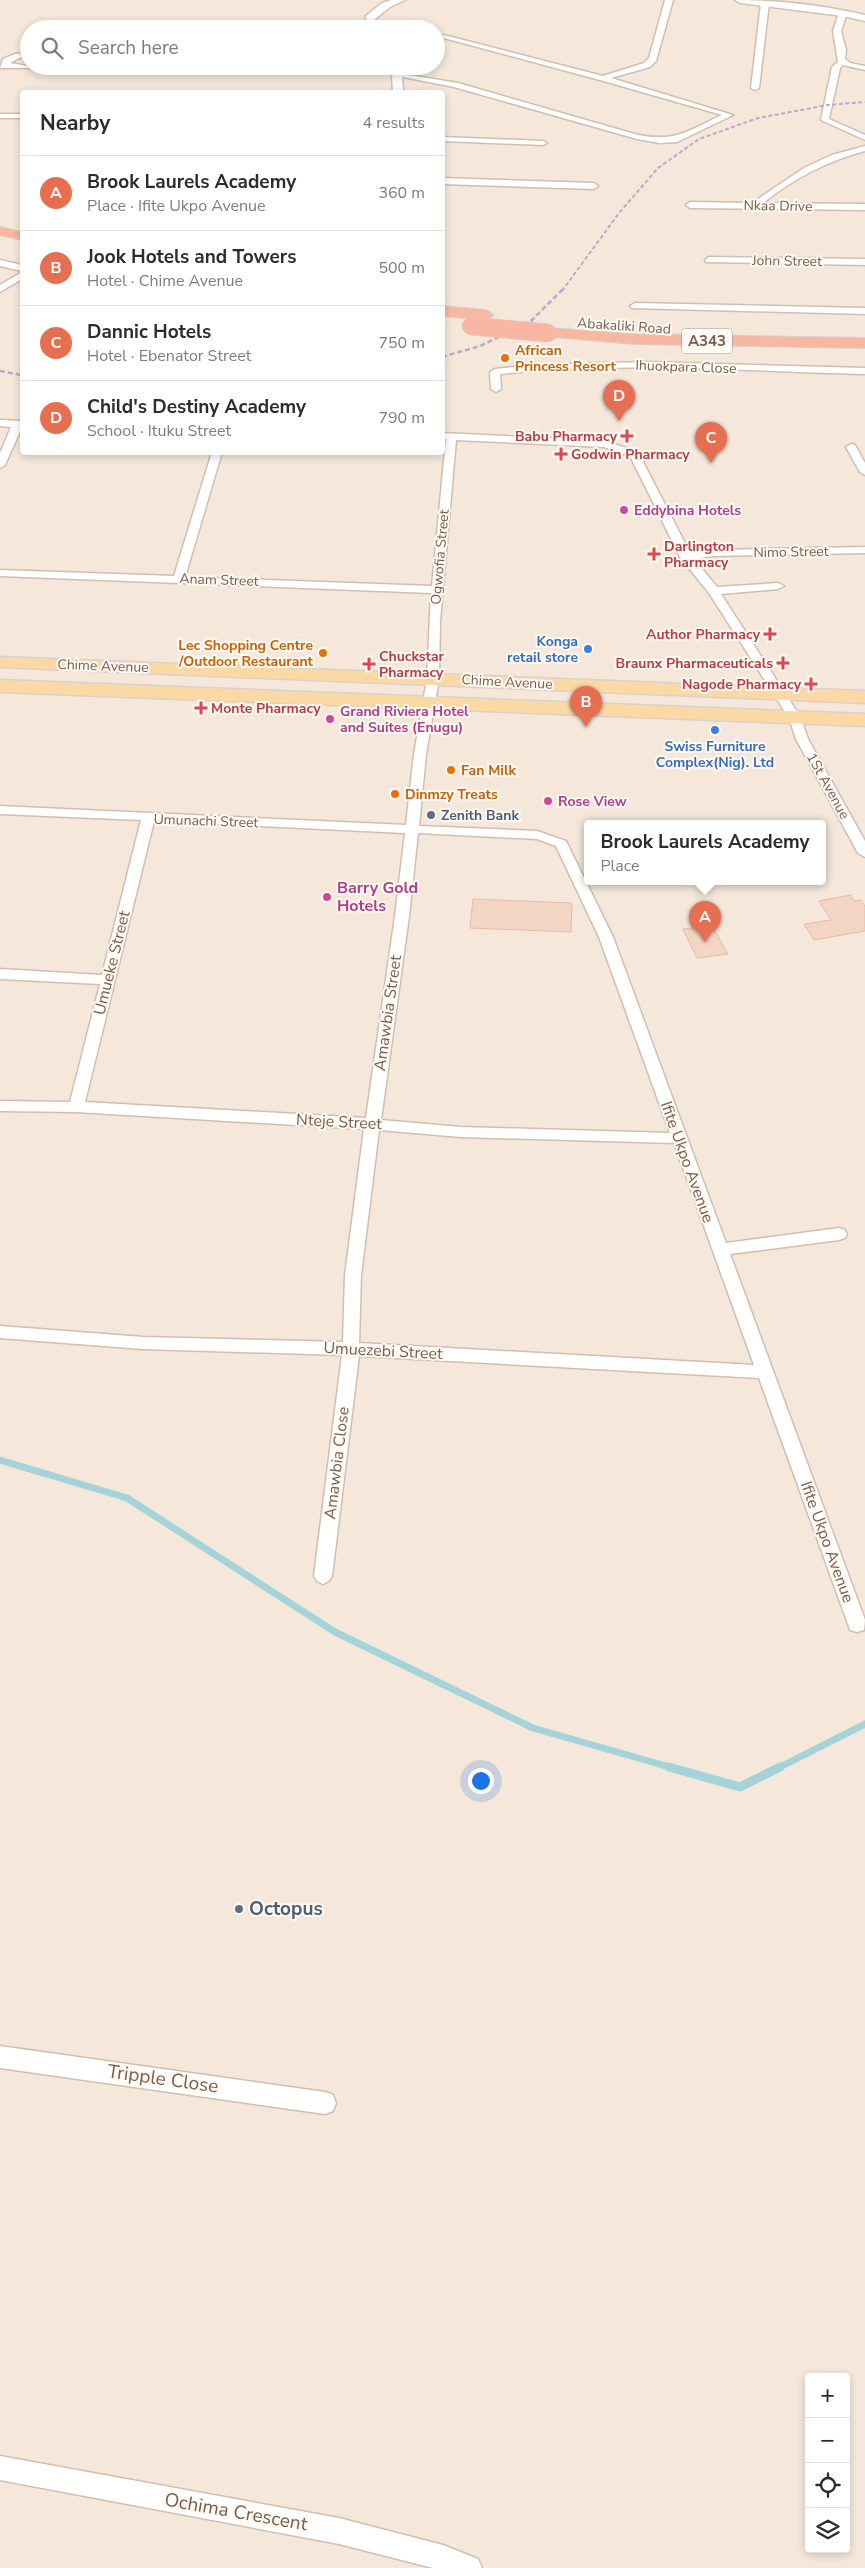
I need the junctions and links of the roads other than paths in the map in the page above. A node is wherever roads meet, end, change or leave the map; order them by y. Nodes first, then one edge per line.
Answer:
1 (400, 0) edge
2 (669, 0) edge
3 (740, 0) edge
4 (765, 3) junction
5 (843, 13) junction
6 (865, 18) edge
7 (370, 20) edge
8 (445, 37) edge
9 (20, 56) edge
10 (844, 62) junction
11 (3, 63) edge
12 (20, 67) edge
13 (865, 68) edge
14 (395, 75) edge
15 (411, 75) edge
16 (603, 78) junction
17 (755, 88) dead end
18 (398, 90) edge
19 (0, 116) edge
20 (20, 116) edge
21 (865, 138) edge
22 (445, 139) edge
23 (544, 143) dead end
24 (865, 148) edge
25 (445, 181) edge
26 (594, 186) dead end
27 (690, 205) dead end
28 (754, 205) junction
29 (865, 207) edge
30 (0, 231) edge
31 (20, 236) edge
32 (0, 238) edge
33 (20, 243) edge
34 (709, 260) dead end
35 (865, 262) edge
36 (0, 263) edge
37 (20, 268) edge
38 (20, 276) edge
39 (0, 289) edge
40 (635, 306) dead end
41 (445, 311) edge
42 (865, 311) edge
43 (445, 323) edge
44 (553, 327) junction
45 (865, 334) edge
46 (865, 343) edge
47 (865, 371) edge
48 (496, 389) dead end
49 (0, 423) edge
50 (20, 424) edge
51 (447, 436) edge
52 (622, 448) joint
53 (851, 448) dead end
54 (216, 455) edge
55 (0, 465) edge
56 (865, 472) edge
57 (865, 550) edge
58 (686, 557) junction
59 (0, 573) edge
60 (179, 578) junction
61 (778, 586) dead end
62 (438, 590) junction
63 (714, 591) junction
64 (0, 662) edge
65 (434, 679) junction
66 (0, 686) edge
67 (780, 695) junction
68 (865, 697) edge
69 (430, 702) junction
70 (795, 718) junction
71 (865, 720) edge
72 (0, 810) edge
73 (148, 819) junction
74 (412, 828) junction
75 (865, 853) edge
76 (0, 974) edge
77 (107, 980) junction
78 (0, 1106) edge
79 (76, 1107) junction
80 (371, 1124) junction
81 (677, 1138) junction
82 (839, 1234) dead end
83 (719, 1250) junction
84 (0, 1332) edge
85 (351, 1349) junction
86 (765, 1372) junction
87 (324, 1576) dead end
88 (857, 1624) dead end
89 (0, 2057) edge
90 (325, 2103) dead end
91 (0, 2468) edge
92 (469, 2568) edge

1 - 7 main road
2 - 16 street
3 - 4 main road
4 - 5 main road
4 - 17 street
5 - 6 main road
5 - 10 street
8 - 16 street
9 - 11 street
10 - 13 street
10 - 21 street
11 - 12 street
14 - 18 main road
15 - 16 street
19 - 20 street
22 - 23 street
24 - 28 street
25 - 26 street
27 - 28 street, Nkaa Drive
28 - 29 street, Nkaa Drive
30 - 31 highway
32 - 33 highway
34 - 35 street, John Street
36 - 37 street
38 - 39 street
40 - 42 street
41 - 44 highway, Abakaliki Road / A343
43 - 44 highway, Abakaliki Road / A343, bridge
44 - 45 highway, Abakaliki Road / A343
44 - 46 highway, Abakaliki Road / A343
47 - 48 street, Ihuokpara Close
49 - 50 street
50 - 55 street
51 - 52 street
51 - 62 street, Ogwofia Street
52 - 58 street
53 - 56 street
54 - 60 street
57 - 58 street, Nimo Street
58 - 63 street
59 - 60 street, Anam Street
60 - 62 street, Anam Street
61 - 63 street
62 - 65 street, Ogwofia Street
63 - 67 street
64 - 65 main road, Chime Avenue
65 - 67 main road, Chime Avenue
65 - 69 street, Amawbia Street
66 - 69 main road, Chime Avenue
67 - 68 main road, Chime Avenue
67 - 70 street, 1St Avenue
69 - 70 main road, Chime Avenue
69 - 74 street, Amawbia Street
70 - 71 main road, Chime Avenue
70 - 75 street, 1St Avenue
72 - 73 street, Umunachi Street
73 - 74 street, Umunachi Street
73 - 77 street, Umueke Street
74 - 80 street, Amawbia Street
74 - 81 street, Ifite Ukpo Avenue
76 - 77 street
77 - 79 street, Umueke Street
78 - 79 street, Nteje Street
79 - 80 street, Nteje Street
80 - 81 street, Nteje Street
80 - 85 street, Amawbia Street
81 - 83 street, Ifite Ukpo Avenue
82 - 83 street
83 - 86 street, Ifite Ukpo Avenue
84 - 85 street, Umuezebi Street
85 - 86 street, Umuezebi Street
85 - 87 street, Amawbia Close
86 - 88 street, Ifite Ukpo Avenue
89 - 90 street, Tripple Close
91 - 92 street, Ochima Crescent

